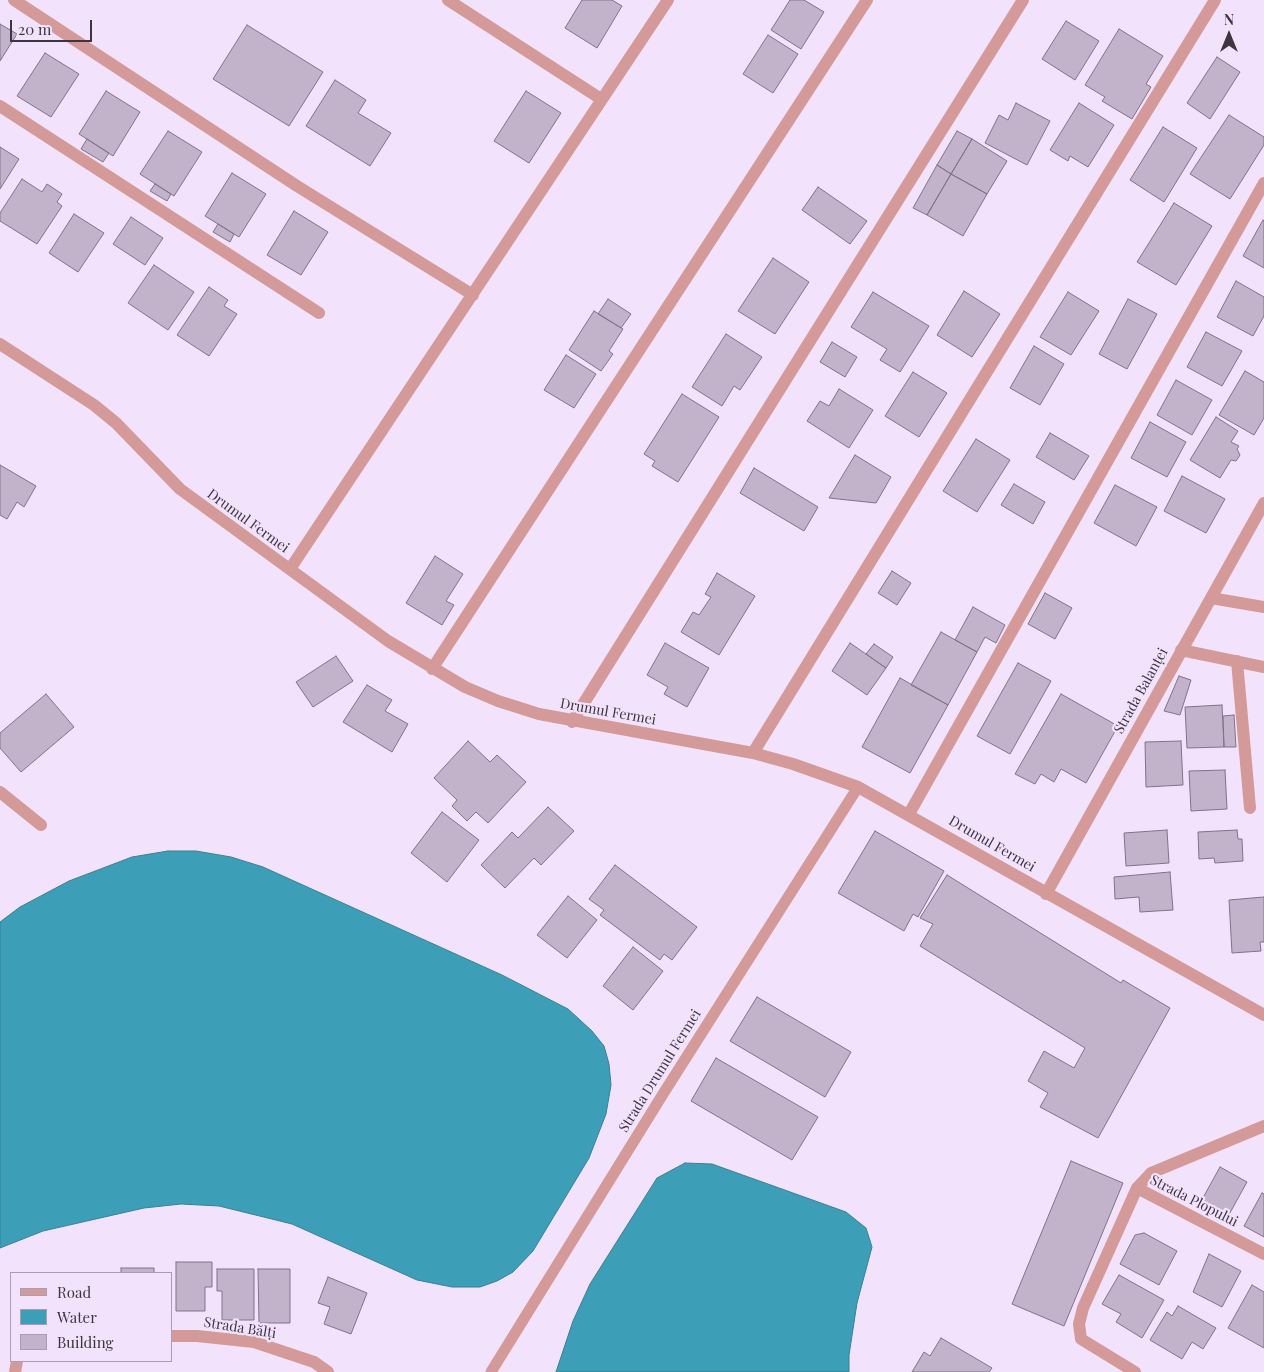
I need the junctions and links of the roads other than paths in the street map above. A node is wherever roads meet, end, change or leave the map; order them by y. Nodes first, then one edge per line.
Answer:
1 (14, 0) edge
2 (448, 0) edge
3 (668, 0) edge
4 (867, 0) edge
5 (1024, 0) edge
6 (1215, 0) edge
7 (601, 99) junction
8 (0, 106) edge
9 (1264, 183) edge
10 (473, 295) junction
11 (319, 313) dead end
12 (0, 344) edge
13 (1264, 503) edge
14 (290, 569) junction
15 (1211, 598) junction
16 (1264, 607) edge
17 (1181, 650) junction
18 (1237, 661) junction
19 (1264, 667) edge
20 (432, 669) junction
21 (572, 722) junction
22 (753, 753) junction
23 (858, 787) junction
24 (0, 792) edge
25 (1250, 808) dead end
26 (909, 814) junction
27 (41, 825) dead end
28 (1046, 894) junction
29 (1264, 1015) edge
30 (1264, 1126) edge
31 (1137, 1188) junction
32 (1264, 1254) edge
33 (172, 1336) edge
34 (328, 1372) edge
35 (491, 1372) edge
36 (1134, 1372) edge

1 - 10 street
2 - 7 street
3 - 7 street
4 - 20 street
5 - 21 street
6 - 22 street
7 - 10 street
8 - 11 street
9 - 26 street
10 - 14 street
12 - 14 street, Drumul Fermei
13 - 15 street, Strada Balanței
14 - 20 street, Drumul Fermei
15 - 16 street
15 - 17 street, Strada Balanței
17 - 18 street
17 - 28 street, Strada Balanței
18 - 19 street
18 - 25 street
20 - 21 street, Drumul Fermei
21 - 22 street, Drumul Fermei
22 - 23 street, Drumul Fermei
23 - 26 street, Drumul Fermei
23 - 35 lane, Strada Drumul Fermei
24 - 27 street
26 - 28 street, Drumul Fermei
28 - 29 street, Drumul Fermei
30 - 31 street
31 - 32 street, Strada Plopului
31 - 36 street
33 - 34 street, Strada Bălți

